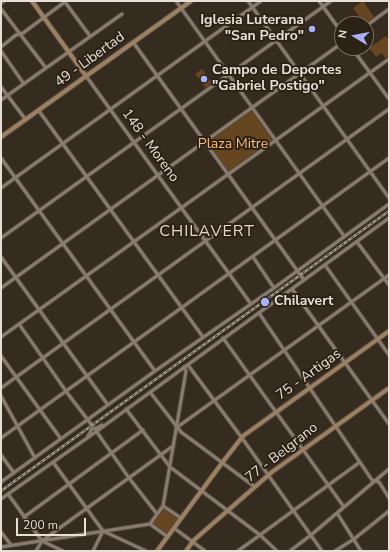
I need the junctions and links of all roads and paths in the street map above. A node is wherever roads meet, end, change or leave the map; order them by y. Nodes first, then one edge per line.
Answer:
1 (4, 1) edge
2 (32, 1) edge
3 (66, 1) edge
4 (176, 1) edge
5 (191, 1) edge
6 (248, 1) edge
7 (261, 1) edge
8 (319, 1) edge
9 (331, 1) edge
10 (1, 3) edge
11 (252, 7) junction
12 (323, 7) junction
13 (1, 9) edge
14 (181, 9) junction
15 (389, 9) edge
16 (122, 14) dead end
17 (44, 18) junction
18 (374, 20) edge
19 (334, 22) edge
20 (20, 34) junction
21 (90, 36) junction
22 (275, 40) junction
23 (133, 42) junction
24 (205, 42) junction
25 (1, 47) edge
26 (334, 48) edge
27 (1, 52) edge
28 (69, 52) junction
29 (358, 56) edge
30 (389, 59) edge
31 (46, 68) junction
32 (299, 72) junction
33 (370, 72) junction
34 (228, 75) junction
35 (86, 76) junction
36 (157, 76) junction
37 (24, 84) junction
38 (1, 87) edge
39 (8, 96) junction
40 (389, 99) edge
41 (1, 100) edge
42 (323, 106) junction
43 (252, 108) junction
44 (181, 109) junction
45 (389, 109) edge
46 (110, 110) junction
47 (39, 111) junction
48 (26, 120) junction
49 (1, 137) edge
50 (347, 139) junction
51 (276, 140) junction
52 (134, 142) junction
53 (205, 142) junction
54 (63, 144) junction
55 (1, 158) edge
56 (389, 158) edge
57 (370, 172) junction
58 (229, 174) junction
59 (299, 174) junction
60 (158, 175) junction
61 (87, 176) junction
62 (15, 178) junction
63 (1, 188) edge
64 (389, 198) edge
65 (389, 204) edge
66 (323, 206) junction
67 (252, 207) junction
68 (181, 208) junction
69 (110, 209) junction
70 (40, 210) junction
71 (389, 218) edge
72 (344, 236) junction
73 (1, 238) edge
74 (276, 240) junction
75 (205, 241) junction
76 (134, 242) junction
77 (357, 242) junction
78 (64, 243) junction
79 (1, 257) edge
80 (253, 257) junction
81 (325, 265) junction
82 (297, 270) junction
83 (229, 274) junction
84 (158, 275) junction
85 (389, 275) edge
86 (87, 276) junction
87 (16, 277) junction
88 (384, 278) junction
89 (304, 280) junction
90 (389, 285) edge
91 (1, 288) edge
92 (274, 288) junction
93 (292, 289) junction
94 (351, 302) junction
95 (251, 304) junction
96 (182, 308) junction
97 (110, 309) junction
98 (40, 310) junction
99 (259, 313) junction
100 (18, 324) junction
101 (318, 326) junction
102 (389, 331) edge
103 (1, 337) edge
104 (203, 337) junction
105 (223, 338) junction
106 (378, 339) junction
107 (134, 342) junction
108 (63, 343) junction
109 (284, 350) junction
110 (389, 355) edge
111 (1, 356) edge
112 (42, 358) junction
113 (345, 363) junction
114 (186, 366) junction
115 (155, 371) junction
116 (250, 375) junction
117 (86, 376) junction
118 (16, 377) junction
119 (310, 387) junction
120 (1, 388) edge
121 (389, 388) edge
122 (65, 391) junction
123 (150, 392) junction
124 (1, 396) edge
125 (214, 400) junction
126 (372, 400) junction
127 (108, 405) junction
128 (126, 409) junction
129 (38, 410) junction
130 (276, 412) junction
131 (88, 420) junction
132 (110, 422) junction
133 (389, 424) edge
134 (17, 426) junction
135 (336, 426) junction
136 (176, 428) junction
137 (74, 429) junction
138 (93, 429) junction
139 (143, 430) junction
140 (97, 431) junction
141 (1, 438) edge
142 (242, 438) junction
143 (61, 439) junction
144 (82, 442) junction
145 (173, 446) junction
146 (303, 449) junction
147 (111, 453) junction
148 (160, 455) junction
149 (1, 456) edge
150 (35, 458) junction
151 (53, 462) junction
152 (360, 462) junction
153 (222, 463) junction
154 (170, 467) junction
155 (389, 469) edge
156 (14, 473) junction
157 (268, 475) junction
158 (129, 478) junction
159 (375, 481) junction
160 (1, 482) edge
161 (69, 484) junction
162 (329, 485) junction
163 (255, 487) junction
164 (202, 490) junction
165 (8, 494) junction
166 (389, 498) edge
167 (1, 499) edge
168 (163, 506) junction
169 (344, 507) junction
170 (86, 508) junction
171 (228, 510) junction
172 (294, 511) junction
173 (389, 511) edge
174 (337, 513) junction
175 (156, 514) junction
176 (24, 517) junction
177 (181, 518) junction
178 (150, 524) junction
179 (174, 528) junction
180 (103, 531) junction
181 (1, 532) edge
182 (260, 535) junction
183 (311, 535) junction
184 (168, 537) junction
185 (354, 539) junction
186 (42, 541) junction
187 (192, 542) junction
188 (10, 545) junction
189 (1, 547) edge
190 (36, 551) edge
191 (63, 551) edge
192 (94, 551) edge
193 (146, 551) edge
194 (157, 551) edge
195 (186, 551) edge
196 (205, 551) edge
197 (238, 551) edge
198 (277, 551) edge
199 (290, 551) edge
200 (322, 551) edge
201 (335, 551) edge
202 (362, 551) edge

1 - 10 street
2 - 17 street, 148 - Moreno
3 - 17 street
3 - 21 street
4 - 14 street
5 - 14 street, 49 - Libertad
6 - 11 street
7 - 11 street
8 - 12 street
9 - 12 street
11 - 22 street
11 - 24 street
12 - 19 street
12 - 22 street
13 - 20 street
14 - 23 street, 49 - Libertad
14 - 24 street
15 - 18 street
16 - 21 street
17 - 20 street
17 - 28 street, 148 - Moreno
20 - 25 street
20 - 31 street
21 - 28 street
22 - 32 street
22 - 34 street
23 - 35 street, 49 - Libertad
23 - 36 street
24 - 34 street
24 - 36 street
26 - 32 street
27 - 37 street
28 - 31 street
28 - 35 street, 148 - Moreno
29 - 33 street
30 - 33 street
31 - 37 street
32 - 42 street
32 - 43 street
33 - 40 street
33 - 42 street
34 - 43 street
34 - 44 street
35 - 46 street, 148 - Moreno
35 - 47 street, 49 - Libertad
36 - 44 street
36 - 46 street
37 - 39 street
38 - 39 street
39 - 41 street
39 - 48 street
42 - 50 street
42 - 51 street
43 - 51 street
43 - 53 street
44 - 52 street
44 - 53 street
45 - 50 street
46 - 52 street, 148 - Moreno
46 - 54 street
47 - 48 street, 49 - Libertad
47 - 54 street
48 - 49 street, 49 - Libertad
50 - 57 street
50 - 59 street
51 - 58 street
51 - 59 street
52 - 60 street, 148 - Moreno
52 - 61 street
53 - 58 street
53 - 60 street
54 - 61 street
54 - 62 street
55 - 62 street
56 - 57 street
57 - 64 street
57 - 66 street
58 - 67 street
58 - 68 street
59 - 66 street
59 - 67 street
60 - 68 street, 148 - Moreno
60 - 69 street
61 - 69 street
61 - 70 street
62 - 63 street
62 - 70 street
65 - 72 street
66 - 72 street
66 - 74 street
67 - 74 street
67 - 75 street
68 - 75 street, 148 - Moreno
68 - 76 street
69 - 76 street
69 - 78 street
70 - 73 street
70 - 78 street
71 - 77 street
72 - 82 street
74 - 80 street
74 - 82 street
75 - 83 street, 148 - Moreno
75 - 84 street
76 - 84 street
76 - 86 street
77 - 81 street
77 - 88 street
78 - 86 street
78 - 87 street
79 - 87 street
80 - 83 street
80 - 92 street
81 - 89 street
81 - 94 street
82 - 89 street
82 - 92 street
83 - 95 street, 148 - Moreno
83 - 96 street
84 - 96 street
84 - 97 street
85 - 88 street
86 - 97 street
86 - 98 street
87 - 91 street
87 - 98 street
88 - 90 street
88 - 94 street
89 - 93 street
92 - 95 street
93 - 99 street
93 - 101 street
94 - 101 street
94 - 106 street
95 - 104 street
96 - 104 street
96 - 107 street
97 - 107 street
97 - 108 street
98 - 100 street
98 - 108 street
99 - 105 street
99 - 109 street
100 - 103 street
100 - 112 street
101 - 109 street
101 - 113 street
102 - 106 street, 75 - Artigas
104 - 115 street
105 - 114 street
105 - 116 street
106 - 110 street
106 - 113 street, 75 - Artigas
107 - 115 street
107 - 117 street
108 - 112 street
108 - 117 street
109 - 116 street
109 - 119 street
111 - 118 street
112 - 118 street
112 - 122 street
113 - 119 street, 75 - Artigas
113 - 126 street
114 - 123 street
114 - 125 street
114 - 136 street
115 - 127 street
116 - 125 street
116 - 130 street
117 - 122 street
117 - 127 street
118 - 120 street
118 - 129 street
119 - 130 street, 75 - Artigas
119 - 135 street
121 - 126 street, 77 - Belgrano
122 - 129 street
122 - 131 street
123 - 128 street
123 - 136 street
124 - 134 street
125 - 136 street
125 - 142 street
126 - 133 street
126 - 135 street, 77 - Belgrano
127 - 131 street
128 - 132 street
128 - 139 street
129 - 134 street
129 - 143 street
130 - 142 street, 75 - Artigas
130 - 146 street
131 - 137 street
131 - 137 street
132 - 138 street
132 - 140 street
134 - 141 street
134 - 150 street
135 - 146 street, 77 - Belgrano
135 - 152 street
136 - 145 street
136 - 153 street
137 - 143 street
138 - 140 street
138 - 144 street
139 - 147 street
139 - 148 street
140 - 144 street
140 - 147 street
142 - 153 street, 75 - Artigas
142 - 157 street
143 - 150 street
144 - 151 street
145 - 148 street
145 - 154 street
146 - 157 street, 77 - Belgrano
146 - 162 street
147 - 158 street
147 - 161 street
148 - 154 street
148 - 158 street
149 - 156 street
150 - 156 street
151 - 161 street
151 - 165 street
152 - 159 street
152 - 162 street
153 - 163 street
153 - 164 street, 75 - Artigas
154 - 164 street
154 - 168 street
155 - 159 street
156 - 160 street
157 - 163 street, 77 - Belgrano
157 - 172 street
158 - 170 street
158 - 175 street
159 - 166 street
159 - 169 street
161 - 170 street
161 - 176 street
162 - 169 street
162 - 172 street
163 - 171 street, 77 - Belgrano
164 - 171 street
164 - 177 street, 75 - Artigas
165 - 167 street
165 - 176 street
168 - 175 street
168 - 177 street
169 - 174 street
170 - 180 street
170 - 186 street
171 - 182 street
171 - 187 street, 77 - Belgrano
172 - 182 street
172 - 183 street
173 - 185 street
174 - 183 street
174 - 185 street
175 - 178 street
176 - 186 street
177 - 179 street, 75 - Artigas
178 - 180 street
178 - 184 street
179 - 184 street, 75 - Artigas
179 - 187 street
180 - 186 street
180 - 192 street
180 - 193 street
181 - 188 street
182 - 197 street
182 - 198 street
183 - 199 street
183 - 200 street
184 - 194 street, 75 - Artigas
185 - 201 street
185 - 202 street
186 - 188 street
186 - 190 street
186 - 191 street
187 - 195 street, 77 - Belgrano
187 - 196 street
188 - 189 street

